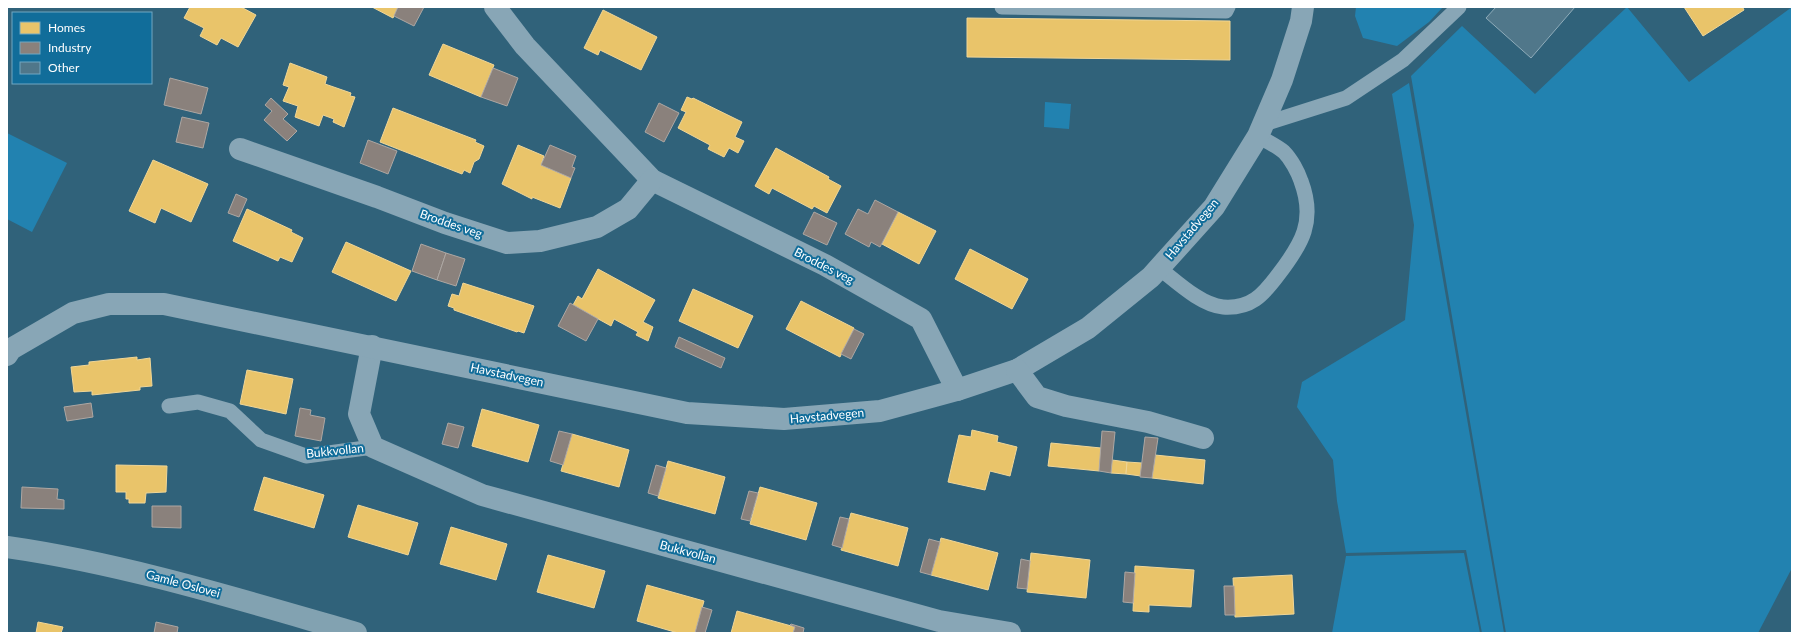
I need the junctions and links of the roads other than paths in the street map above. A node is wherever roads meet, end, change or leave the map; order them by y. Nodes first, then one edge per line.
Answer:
1 (495, 7) edge
2 (1002, 7) edge
3 (1228, 7) edge
4 (1303, 7) edge
5 (1459, 7) edge
6 (1063, 8) edge
7 (1261, 130) junction
8 (240, 149) dead end
9 (652, 180) junction
10 (1159, 268) junction
11 (372, 346) junction
12 (7, 354) edge
13 (1017, 370) junction
14 (957, 390) junction
15 (169, 406) dead end
16 (1203, 438) dead end
17 (372, 447) junction
18 (7, 547) edge
19 (356, 633) edge
20 (1010, 633) edge

1 - 9 street, Broddes veg
2 - 6 lane
3 - 6 lane
4 - 7 street, Havstadvegen
5 - 7 lane
7 - 10 street, Havstadvegen
7 - 10 lane
8 - 9 street, Broddes veg
9 - 14 street, Broddes veg
10 - 13 street, Havstadvegen
11 - 12 street, Havstadvegen
11 - 14 street, Havstadvegen
11 - 17 street, Bukkvollan
13 - 14 street, Havstadvegen
13 - 16 street
15 - 17 lane, Bukkvollan
17 - 20 street, Bukkvollan
18 - 19 street, Gamle Oslovei

